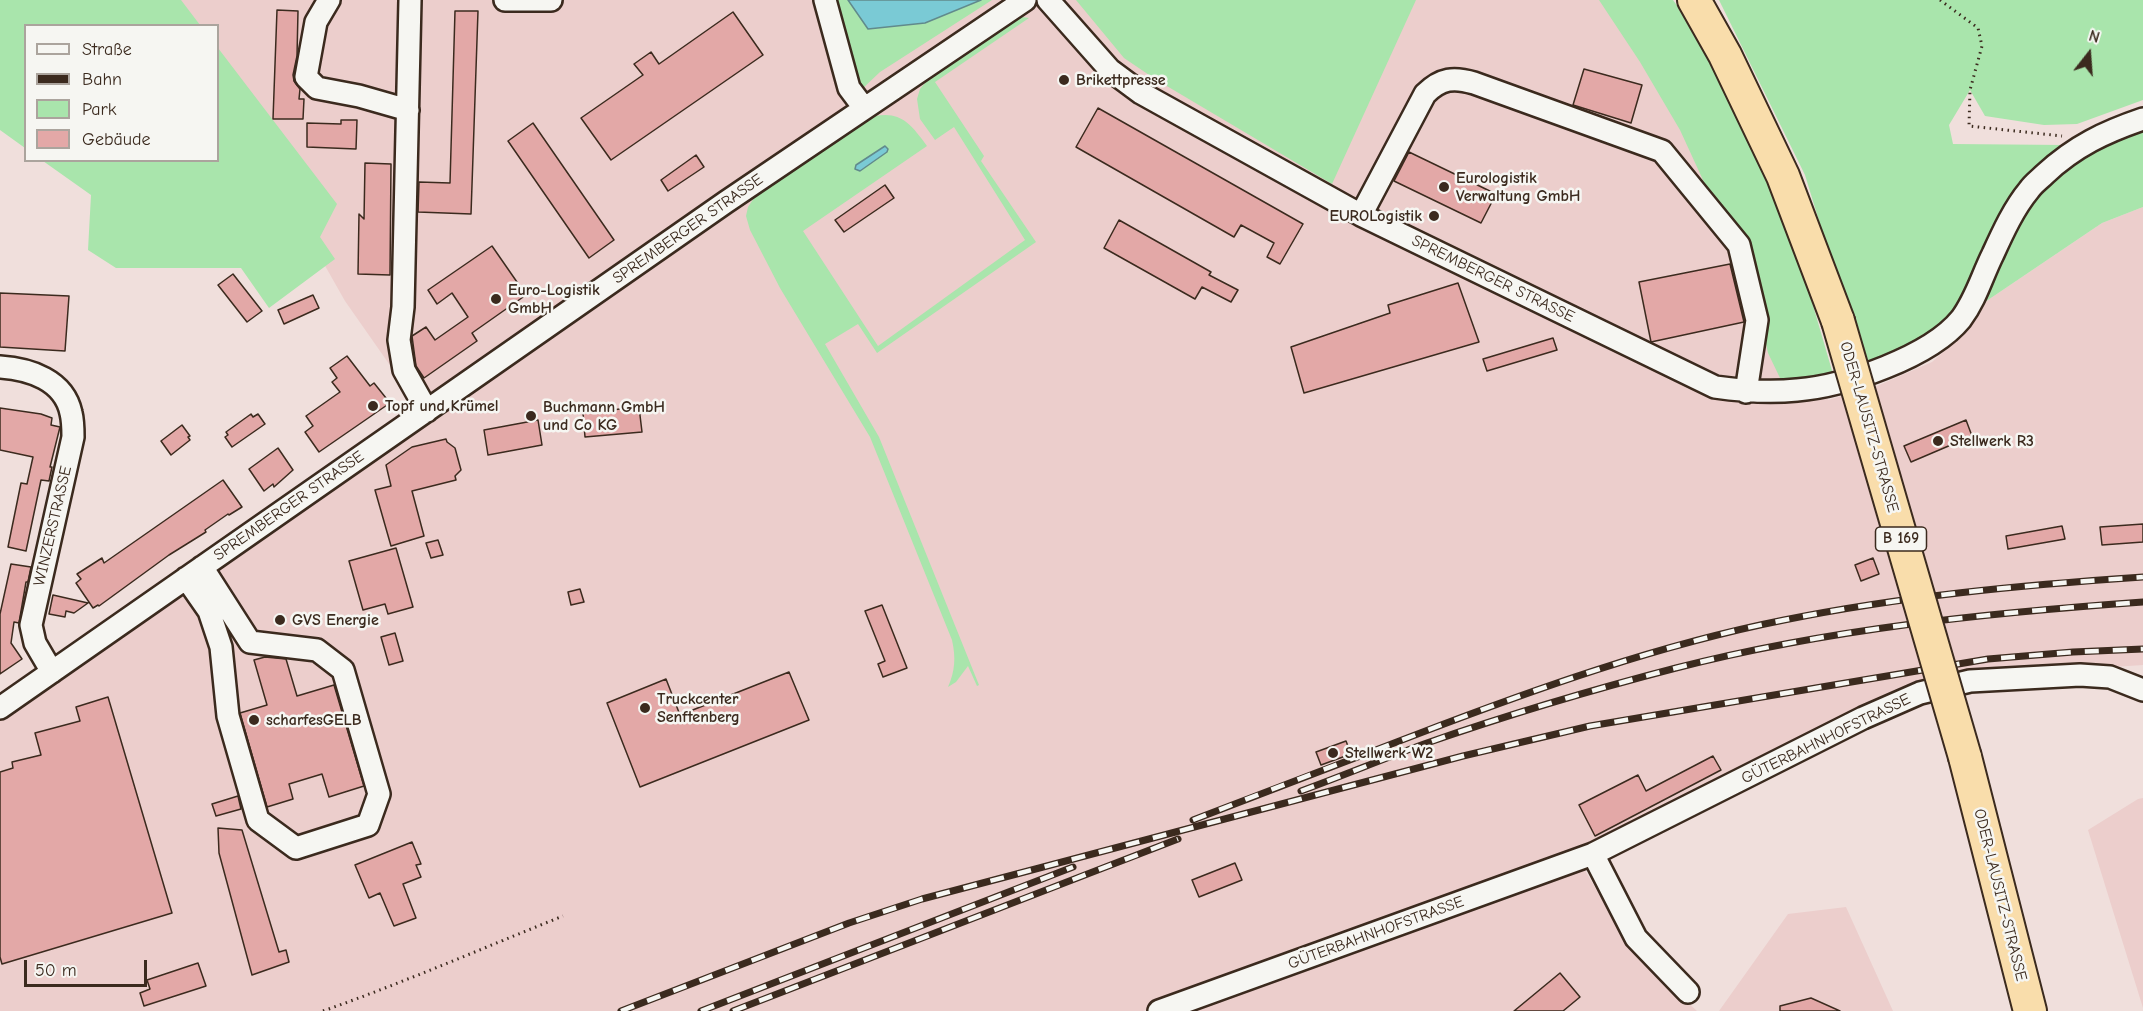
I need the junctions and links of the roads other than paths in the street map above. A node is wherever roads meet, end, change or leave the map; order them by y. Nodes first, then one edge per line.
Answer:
1 (329, 0) edge
2 (410, 0) edge
3 (505, 0) edge
4 (551, 0) edge
5 (825, 0) edge
6 (1025, 0) edge
7 (1047, 0) edge
8 (1694, 0) edge
9 (864, 108) junction
10 (408, 110) junction
11 (2143, 119) edge
12 (1361, 215) junction
13 (0, 368) edge
14 (1746, 392) junction
15 (427, 411) junction
16 (194, 573) junction
17 (52, 672) junction
18 (2143, 690) edge
19 (0, 708) edge
20 (1593, 854) junction
21 (1688, 992) dead end
22 (2028, 1009) edge
23 (1160, 1011) edge

1 - 10 street
2 - 10 street
3 - 4 street
5 - 9 street
6 - 9 street, SPREMBERGER STRASSE
7 - 12 street, SPREMBERGER STRASSE
8 - 22 highway, ODER-LAUSITZ-STRASSE / B 169, bridge
9 - 15 street, SPREMBERGER STRASSE
10 - 15 street
11 - 14 street, SPREMBERGER STRASSE
12 - 14 street, SPREMBERGER STRASSE
12 - 14 street
13 - 17 street, WINZERSTRASSE
15 - 16 street, SPREMBERGER STRASSE
16 - 16 street
16 - 17 street, SPREMBERGER STRASSE
17 - 19 street, SPREMBERGER STRASSE
18 - 20 street, GÜTERBAHNHOFSTRASSE
20 - 21 street
20 - 23 street, GÜTERBAHNHOFSTRASSE

